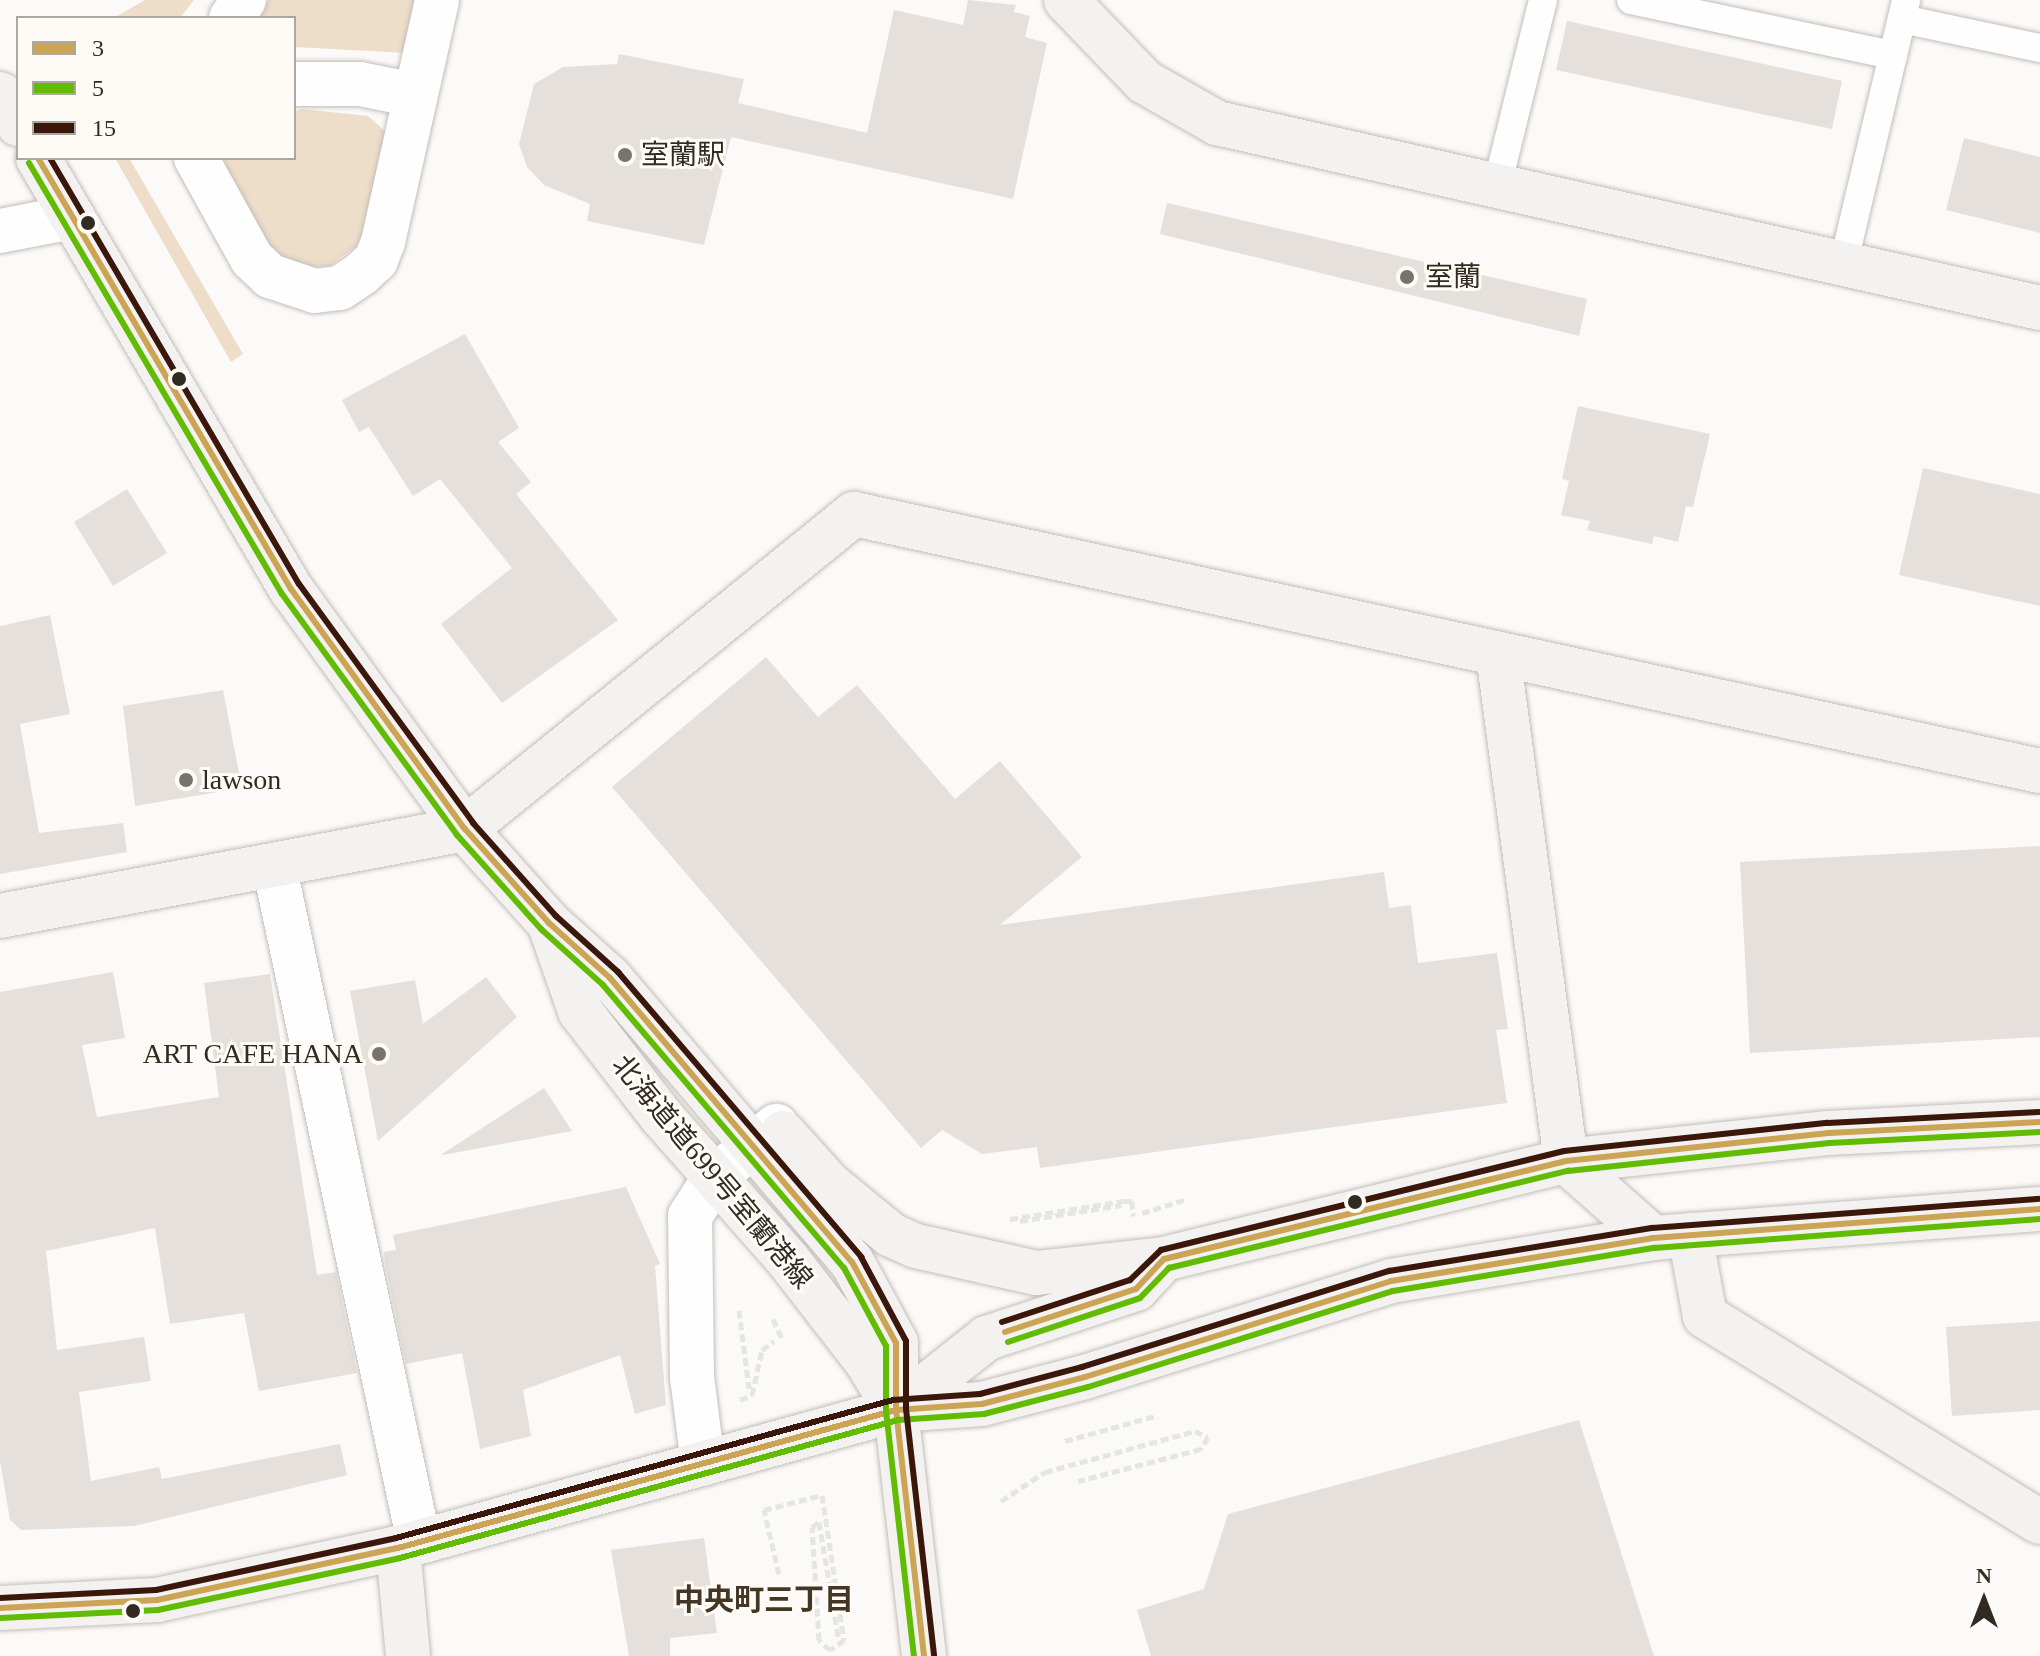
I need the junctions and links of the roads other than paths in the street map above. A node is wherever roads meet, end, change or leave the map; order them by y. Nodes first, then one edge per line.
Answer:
1 (437, 0) edge
2 (1066, 0) edge
3 (1543, 0) edge
4 (1631, 0) edge
5 (1904, 10) edge
6 (2040, 48) edge
7 (1893, 55) junction
8 (296, 84) edge
9 (0, 94) edge
10 (415, 95) junction
11 (16, 121) edge
12 (39, 160) edge
13 (197, 160) edge
14 (1498, 182) junction
15 (72, 217) junction
16 (0, 231) edge
17 (1844, 261) junction
18 (2040, 308) edge
19 (1498, 654) junction
20 (2040, 771) edge
21 (465, 829) junction
22 (274, 865) junction
23 (0, 916) edge
24 (549, 923) junction
25 (2040, 1122) edge
26 (765, 1135) junction
27 (1566, 1161) junction
28 (715, 1177) junction
29 (2040, 1209) edge
30 (1672, 1237) junction
31 (1164, 1259) junction
32 (896, 1410) junction
33 (703, 1464) junction
34 (2040, 1522) edge
35 (408, 1545) junction
36 (0, 1608) edge
37 (408, 1656) edge
38 (924, 1656) edge

1 - 10 street
2 - 14 main road
3 - 14 lane
4 - 7 lane
5 - 6 lane
5 - 7 lane
7 - 17 lane
8 - 10 street
9 - 11 main road
10 - 13 street
12 - 15 main road, 北海道道699号室蘭港線
14 - 17 main road
15 - 16 street
15 - 21 main road, 北海道道699号室蘭港線
17 - 18 main road
19 - 20 main road
19 - 21 main road
19 - 27 main road
21 - 22 main road
21 - 24 main road, 北海道道699号室蘭港線
22 - 23 main road
22 - 35 street
24 - 26 main road, 北海道道699号室蘭港線
24 - 28 main road, 北海道道699号室蘭港線
25 - 27 main road, 北海道道699号室蘭港線
26 - 28 street
26 - 31 main road, 北海道道699号室蘭港線
26 - 32 main road, 北海道道699号室蘭港線
27 - 30 main road
27 - 31 main road, 北海道道699号室蘭港線
28 - 32 main road, 北海道道699号室蘭港線
28 - 33 street
29 - 30 main road
30 - 32 main road
30 - 34 main road
31 - 32 main road
32 - 33 main road
32 - 38 main road
33 - 35 main road
35 - 36 main road
35 - 37 main road

